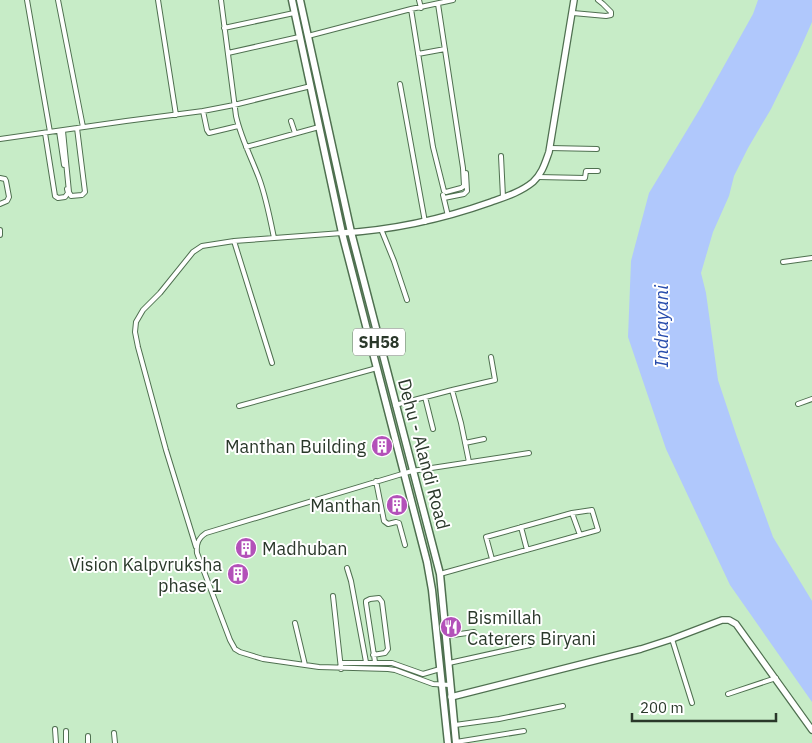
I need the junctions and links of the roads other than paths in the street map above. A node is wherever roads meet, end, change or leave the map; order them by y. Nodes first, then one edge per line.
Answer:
1 (27, 0) edge
2 (58, 0) edge
3 (158, 0) edge
4 (221, 0) edge
5 (292, 0) edge
6 (300, 0) edge
7 (419, 0) edge
8 (452, 0) edge
9 (574, 0) edge
10 (598, 0) edge
11 (438, 4) junction
12 (606, 6) junction
13 (421, 8) junction
14 (411, 9) junction
15 (572, 12) junction
16 (294, 13) junction
17 (604, 16) junction
18 (224, 28) junction
19 (308, 36) junction
20 (299, 37) junction
21 (445, 49) junction
22 (228, 53) junction
23 (418, 54) junction
24 (400, 84) dead end
25 (318, 85) junction
26 (310, 86) junction
27 (234, 105) junction
28 (203, 112) junction
29 (176, 115) junction
30 (291, 121) dead end
31 (238, 126) junction
32 (83, 127) junction
33 (318, 127) junction
34 (77, 128) junction
35 (61, 131) junction
36 (48, 133) junction
37 (295, 133) junction
38 (0, 139) edge
39 (246, 146) junction
40 (550, 148) junction
41 (597, 148) dead end
42 (501, 156) dead end
43 (463, 168) junction
44 (598, 171) dead end
45 (538, 177) junction
46 (0, 178) edge
47 (503, 197) junction
48 (0, 204) edge
49 (448, 216) junction
50 (425, 222) junction
51 (381, 229) junction
52 (0, 230) edge
53 (351, 232) junction
54 (342, 233) junction
55 (0, 236) edge
56 (274, 238) junction
57 (234, 241) junction
58 (812, 258) edge
59 (783, 262) dead end
60 (408, 300) dead end
61 (491, 357) dead end
62 (272, 362) dead end
63 (377, 368) junction
64 (452, 390) junction
65 (425, 397) junction
66 (812, 399) edge
67 (798, 404) dead end
68 (395, 405) junction
69 (239, 406) dead end
70 (433, 430) dead end
71 (484, 439) dead end
72 (465, 443) junction
73 (529, 453) dead end
74 (469, 462) junction
75 (412, 470) junction
76 (404, 473) junction
77 (376, 481) junction
78 (572, 512) junction
79 (521, 527) junction
80 (580, 535) junction
81 (405, 545) dead end
82 (196, 547) junction
83 (527, 550) junction
84 (492, 559) junction
85 (347, 568) dead end
86 (440, 574) junction
87 (334, 596) dead end
88 (295, 623) dead end
89 (474, 632) dead end
90 (446, 636) junction
91 (672, 639) junction
92 (530, 645) dead end
93 (374, 655) junction
94 (366, 662) junction
95 (375, 662) junction
96 (449, 662) junction
97 (341, 663) junction
98 (305, 665) junction
99 (341, 669) junction
100 (440, 669) junction
101 (776, 678) junction
102 (441, 685) junction
103 (450, 685) junction
104 (728, 694) dead end
105 (451, 697) junction
106 (692, 703) dead end
107 (563, 706) dead end
108 (455, 725) junction
109 (55, 729) dead end
110 (524, 730) dead end
111 (812, 730) edge
112 (66, 731) dead end
113 (114, 733) dead end
114 (88, 736) dead end
115 (56, 743) edge
116 (66, 743) edge
117 (88, 743) edge
118 (115, 743) edge
119 (448, 743) edge
120 (456, 743) edge

1 - 36 street
2 - 32 street
3 - 29 street
4 - 18 street
5 - 16 main road, Dehu - Alandi Road / SH58
6 - 19 main road, Dehu - Alandi Road / SH58
7 - 13 street
8 - 11 street
9 - 15 street
10 - 12 street
11 - 13 street
11 - 21 street
12 - 17 street
12 - 17 street
13 - 14 street
14 - 19 street
14 - 23 street
15 - 17 street
15 - 40 street
16 - 18 street
16 - 20 main road, Dehu - Alandi Road / SH58
18 - 22 street
19 - 25 main road, Dehu - Alandi Road / SH58
20 - 22 street
20 - 26 main road, Dehu - Alandi Road / SH58
21 - 23 street
21 - 43 street
22 - 27 street
23 - 43 street
24 - 50 street
25 - 26 street
25 - 53 main road, Dehu - Alandi Road / SH58
26 - 27 street
26 - 33 main road, Dehu - Alandi Road / SH58
27 - 28 street
27 - 31 street
28 - 29 street
28 - 31 street
29 - 32 street
30 - 37 street
31 - 39 street
32 - 34 street
33 - 37 street
33 - 54 main road, Dehu - Alandi Road / SH58
34 - 35 street
34 - 35 street
35 - 36 street
35 - 36 street
36 - 38 street
37 - 39 street
39 - 56 street
40 - 41 street
40 - 45 street
42 - 47 street
43 - 49 street
44 - 45 street
45 - 47 street
46 - 48 street
47 - 49 street
49 - 50 street
50 - 51 street
51 - 53 street
51 - 60 street
52 - 55 street
53 - 54 street
53 - 68 main road, Dehu - Alandi Road / SH58
54 - 56 street
54 - 63 main road, Dehu - Alandi Road / SH58
56 - 57 street
57 - 62 street
57 - 82 street
58 - 59 street
61 - 64 street
63 - 69 street
63 - 76 main road, Dehu - Alandi Road / SH58
64 - 65 street
64 - 72 street
65 - 68 street
65 - 70 street
66 - 67 street
68 - 75 main road, Dehu - Alandi Road / SH58
71 - 72 street
72 - 74 street
73 - 74 street
74 - 75 street
75 - 76 street
75 - 86 main road, Dehu - Alandi Road / SH58
76 - 77 street
76 - 100 main road, Dehu - Alandi Road / SH58
77 - 81 street
77 - 82 street
78 - 79 street
78 - 80 street
78 - 80 street
79 - 83 street
79 - 84 street
80 - 83 street
82 - 98 street
83 - 84 street
84 - 86 street
85 - 94 street
86 - 90 main road, Dehu - Alandi Road / SH58
87 - 97 street
88 - 98 street
89 - 90 street
90 - 96 main road, Dehu - Alandi Road / SH58
91 - 101 street
91 - 105 street
91 - 106 street
92 - 96 street
93 - 93 street
93 - 95 street
94 - 95 street
94 - 97 street
95 - 100 street
96 - 103 main road, Dehu - Alandi Road / SH58
97 - 99 street
98 - 99 street
99 - 102 street
100 - 102 main road, Dehu - Alandi Road / SH58
101 - 104 street
101 - 111 street
102 - 103 street
102 - 119 main road, Dehu - Alandi Road / SH58
103 - 105 main road, Dehu - Alandi Road / SH58
105 - 108 main road, Dehu - Alandi Road / SH58
107 - 108 street
108 - 120 main road, Dehu - Alandi Road / SH58
109 - 115 street
110 - 120 street
112 - 116 street
113 - 118 street
114 - 117 street

